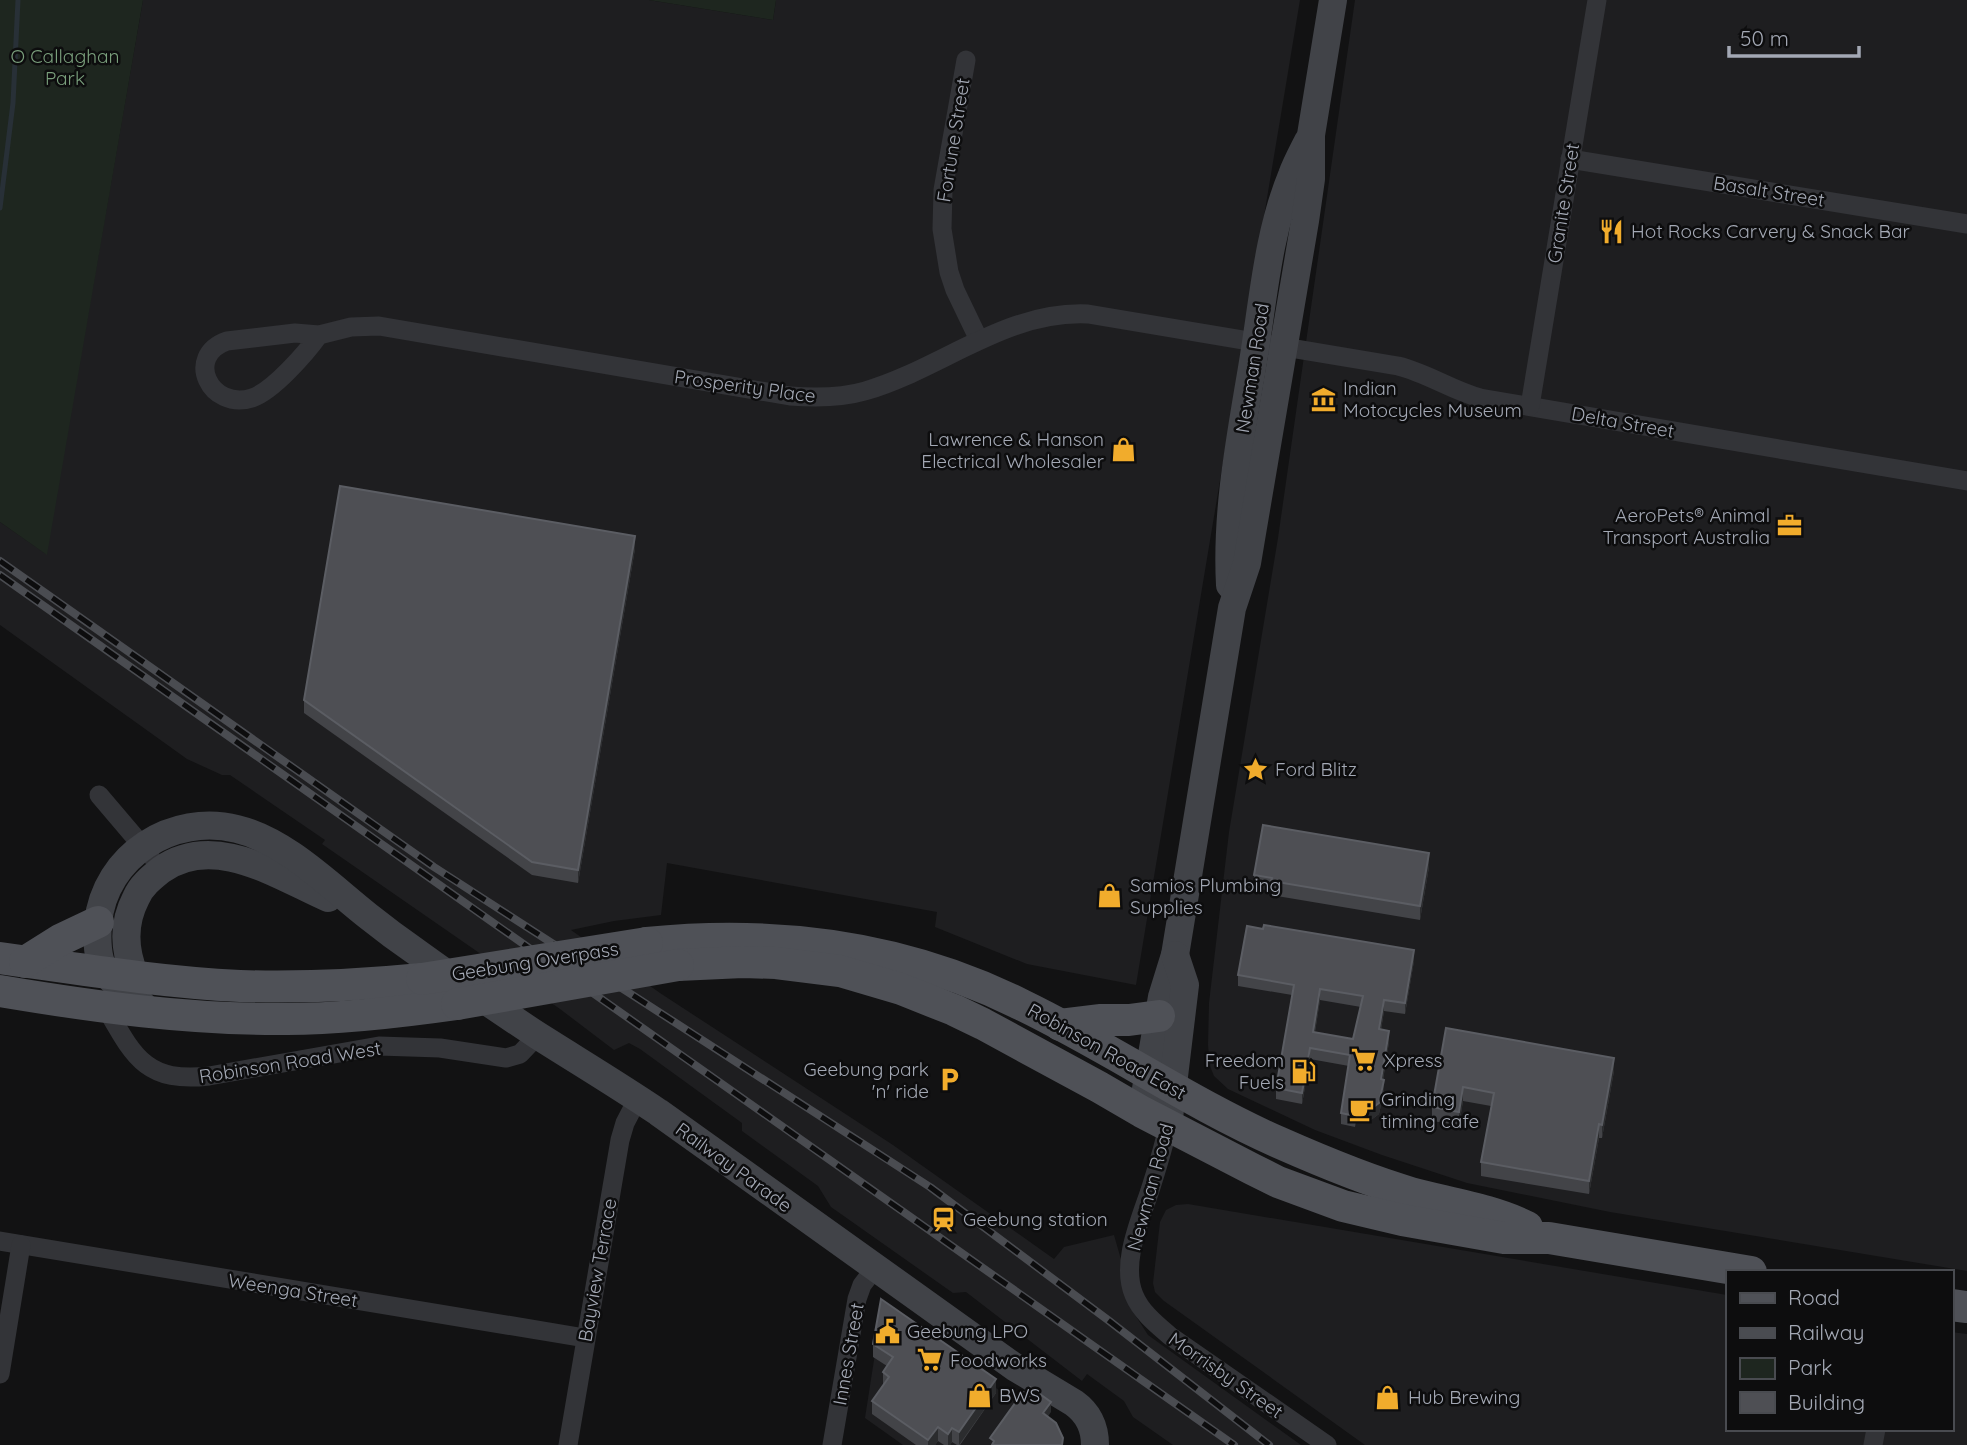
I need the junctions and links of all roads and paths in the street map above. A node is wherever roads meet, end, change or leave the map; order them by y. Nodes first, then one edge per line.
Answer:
1 (1333, 0) edge
2 (1597, 0) edge
3 (966, 60) dead end
4 (1311, 135) junction
5 (1570, 159) junction
6 (1967, 224) edge
7 (319, 335) junction
8 (979, 340) junction
9 (1256, 342) junction
10 (1284, 347) junction
11 (1530, 406) junction
12 (1967, 481) edge
13 (1232, 608) junction
14 (99, 795) dead end
15 (144, 846) junction
16 (162, 870) junction
17 (369, 917) junction
18 (98, 922) junction
19 (647, 943) joint
20 (1175, 955) junction
21 (12, 960) edge
22 (678, 965) joint
23 (120, 974) junction
24 (0, 991) edge
25 (457, 1004) joint
26 (106, 1008) junction
27 (150, 1013) junction
28 (1159, 1016) junction
29 (1060, 1024) junction
30 (538, 1035) junction
31 (1162, 1080) junction
32 (638, 1098) junction
33 (1155, 1119) junction
34 (1549, 1238) junction
35 (0, 1241) edge
36 (21, 1245) junction
37 (875, 1268) junction
38 (1739, 1270) edge
39 (1134, 1295) joint
40 (585, 1338) junction
41 (0, 1374) edge
42 (1093, 1435) edge
43 (568, 1445) edge
44 (832, 1445) edge
45 (1327, 1445) edge

1 - 4 main road, Newman Road
2 - 5 street, Granite Street
3 - 8 street, Fortune Street
4 - 9 main road, Newman Road
4 - 10 main road, Newman Road
5 - 6 street, Basalt Street
5 - 11 street, Granite Street
7 - 7 street, Prosperity Place
7 - 8 street, Prosperity Place
8 - 9 street, Prosperity Place
9 - 10 street, Prosperity Place
9 - 13 main road, Newman Road
10 - 11 street, Delta Street
10 - 13 main road, Newman Road
11 - 12 street, Delta Street
13 - 20 main road, Newman Road
14 - 15 street
15 - 16 street
15 - 17 main road, Railway Parade
15 - 18 main road, Railway Parade
16 - 17 main road, Railway Parade
16 - 23 main road, Railway Parade
17 - 30 main road, Railway Parade
18 - 21 main road
18 - 23 main road, Railway Parade
19 - 23 main road, Geebung Overpass, bridge
19 - 29 main road, Robinson Road East
20 - 28 main road, Newman Road
20 - 31 main road, Newman Road
21 - 23 main road
22 - 25 main road, Geebung Overpass, bridge
22 - 33 main road, Robinson Road East
23 - 27 main road
24 - 26 main road, Robinson Road West
25 - 27 main road, Robinson Road West
26 - 27 main road, Robinson Road West
26 - 30 street, Robinson Road West
28 - 29 main road
28 - 31 main road, Newman Road
29 - 31 main road, Robinson Road East
30 - 32 main road, Railway Parade
31 - 33 main road, Newman Road
31 - 34 main road, Robinson Road East
32 - 37 main road, Railway Parade
32 - 40 street, Bayview Terrace
33 - 34 main road, Robinson Road East
33 - 39 street, Newman Road
34 - 38 main road, Robinson Road East
35 - 36 street, Weenga Street
36 - 40 street, Weenga Street
36 - 41 street
37 - 42 main road, Railway Parade
37 - 44 street, Innes Street
39 - 45 street, Morrisby Street
40 - 43 street, Bayview Terrace

